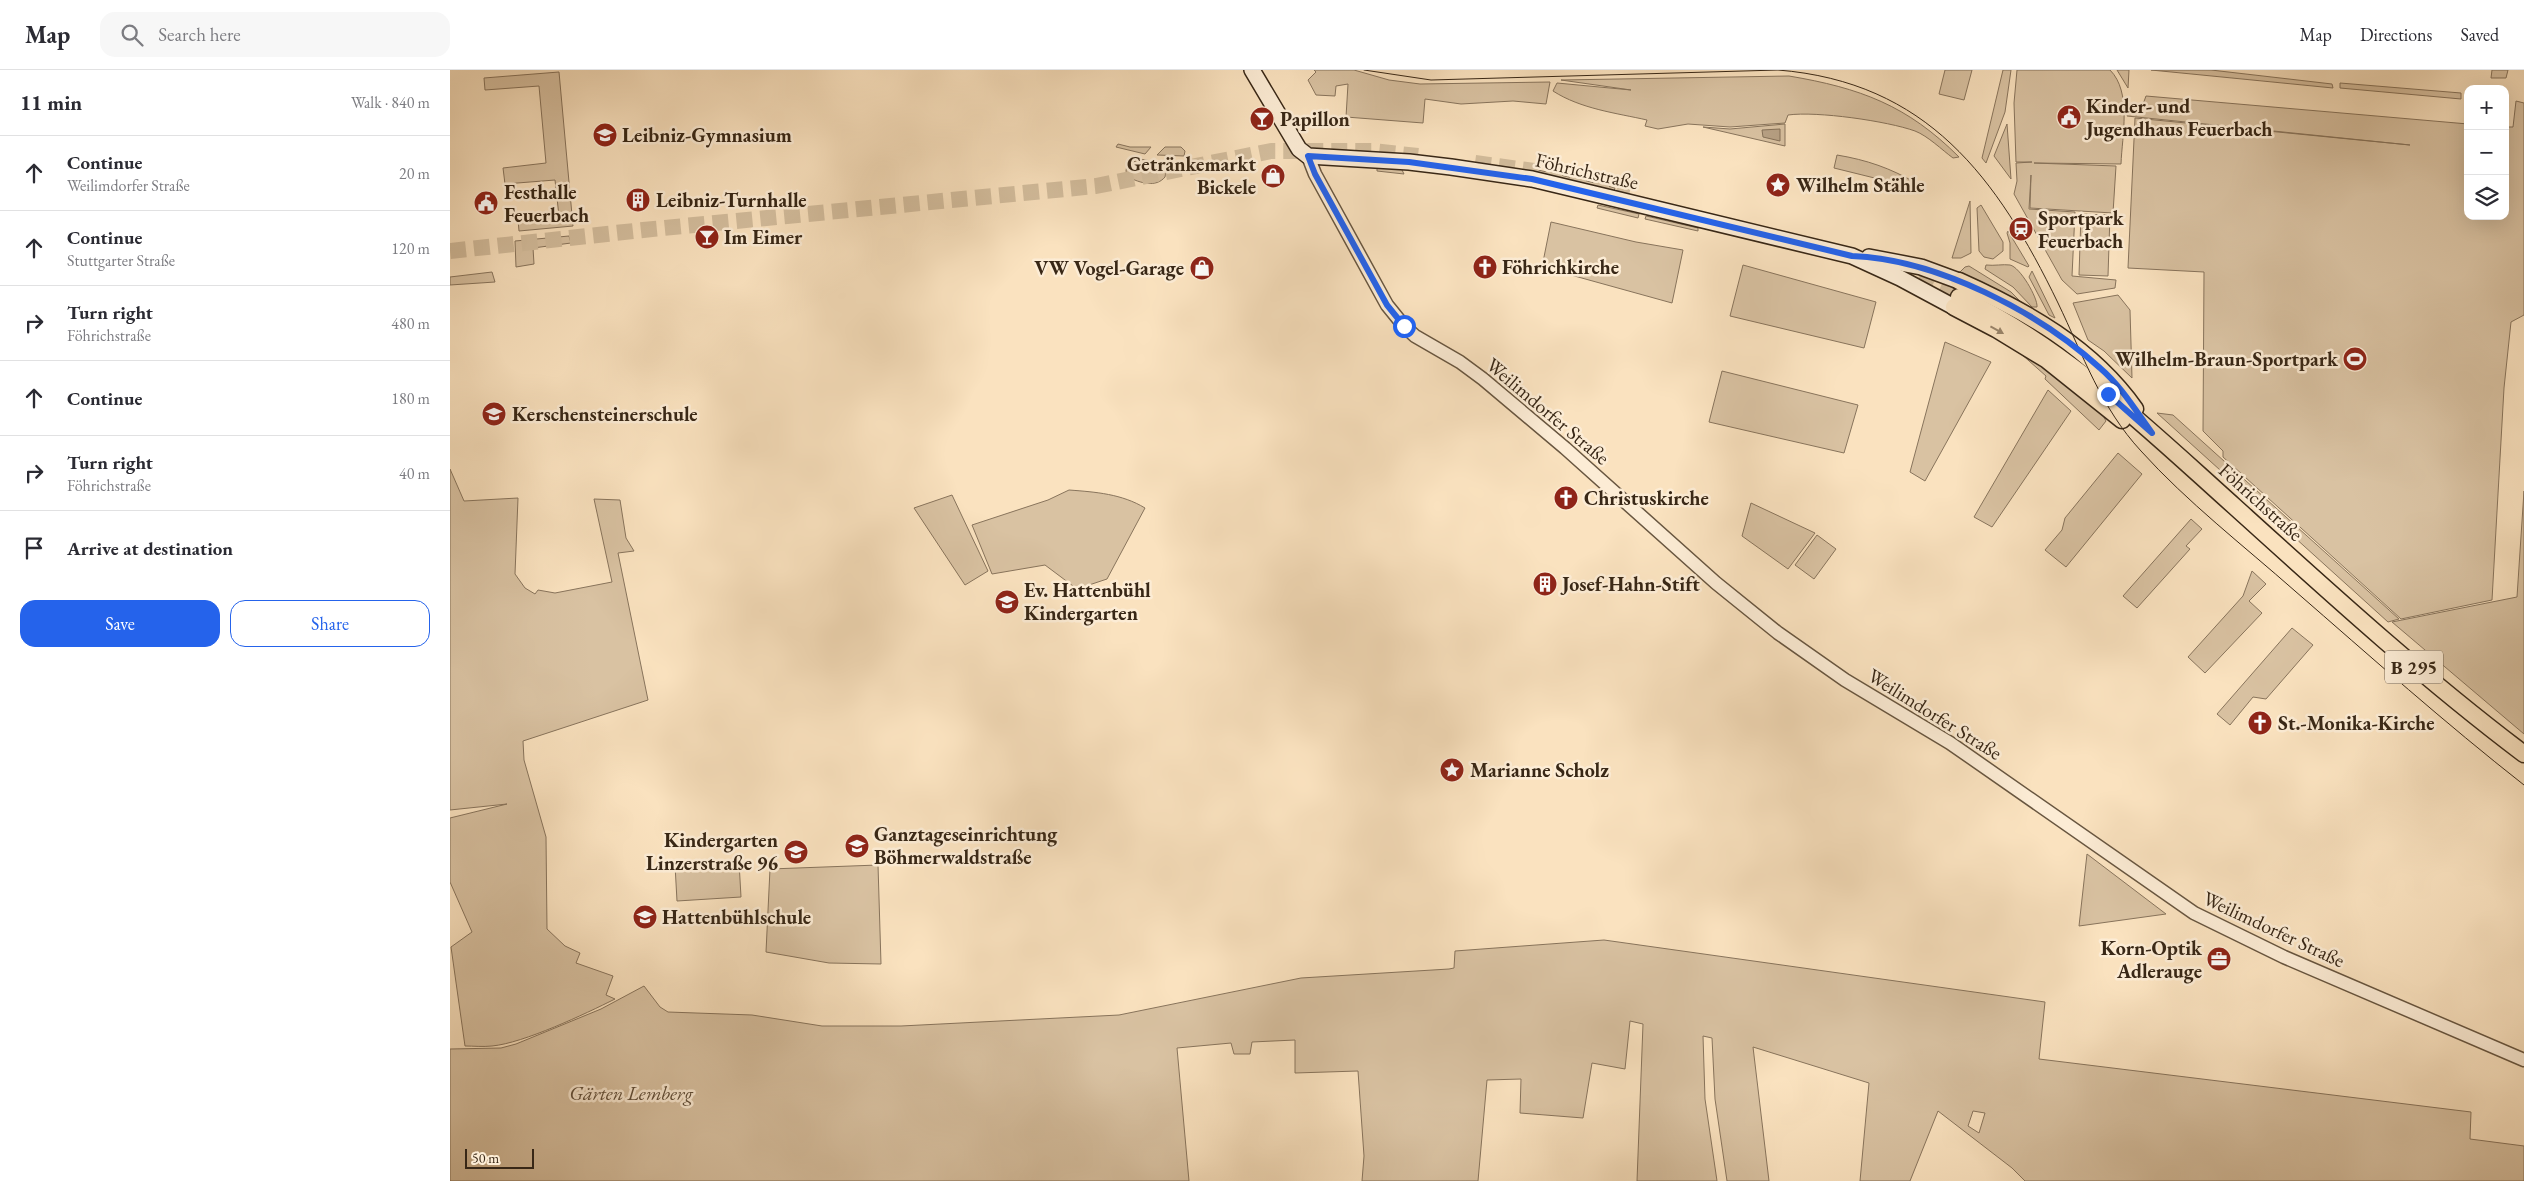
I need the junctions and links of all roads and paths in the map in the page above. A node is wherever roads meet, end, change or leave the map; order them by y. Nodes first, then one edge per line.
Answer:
1 (1252, 70) edge
2 (1308, 156) junction
3 (1903, 271) junction
4 (1935, 278) junction
5 (1918, 284) junction
6 (1953, 296) junction
7 (2169, 448) junction
8 (2524, 754) edge
9 (2524, 1060) edge

1 - 2 main road
2 - 3 main road, Föhrichstraße
2 - 9 street, Weilimdorfer Straße
3 - 4 main road, Föhrichstraße
3 - 5 main road, Föhrichstraße
4 - 5 main road
4 - 6 main road
4 - 6 main road
5 - 6 main road, Föhrichstraße
6 -> 7 main road
6 - 7 main road, Föhrichstraße / B 295
7 - 8 main road, Föhrichstraße / B 295

